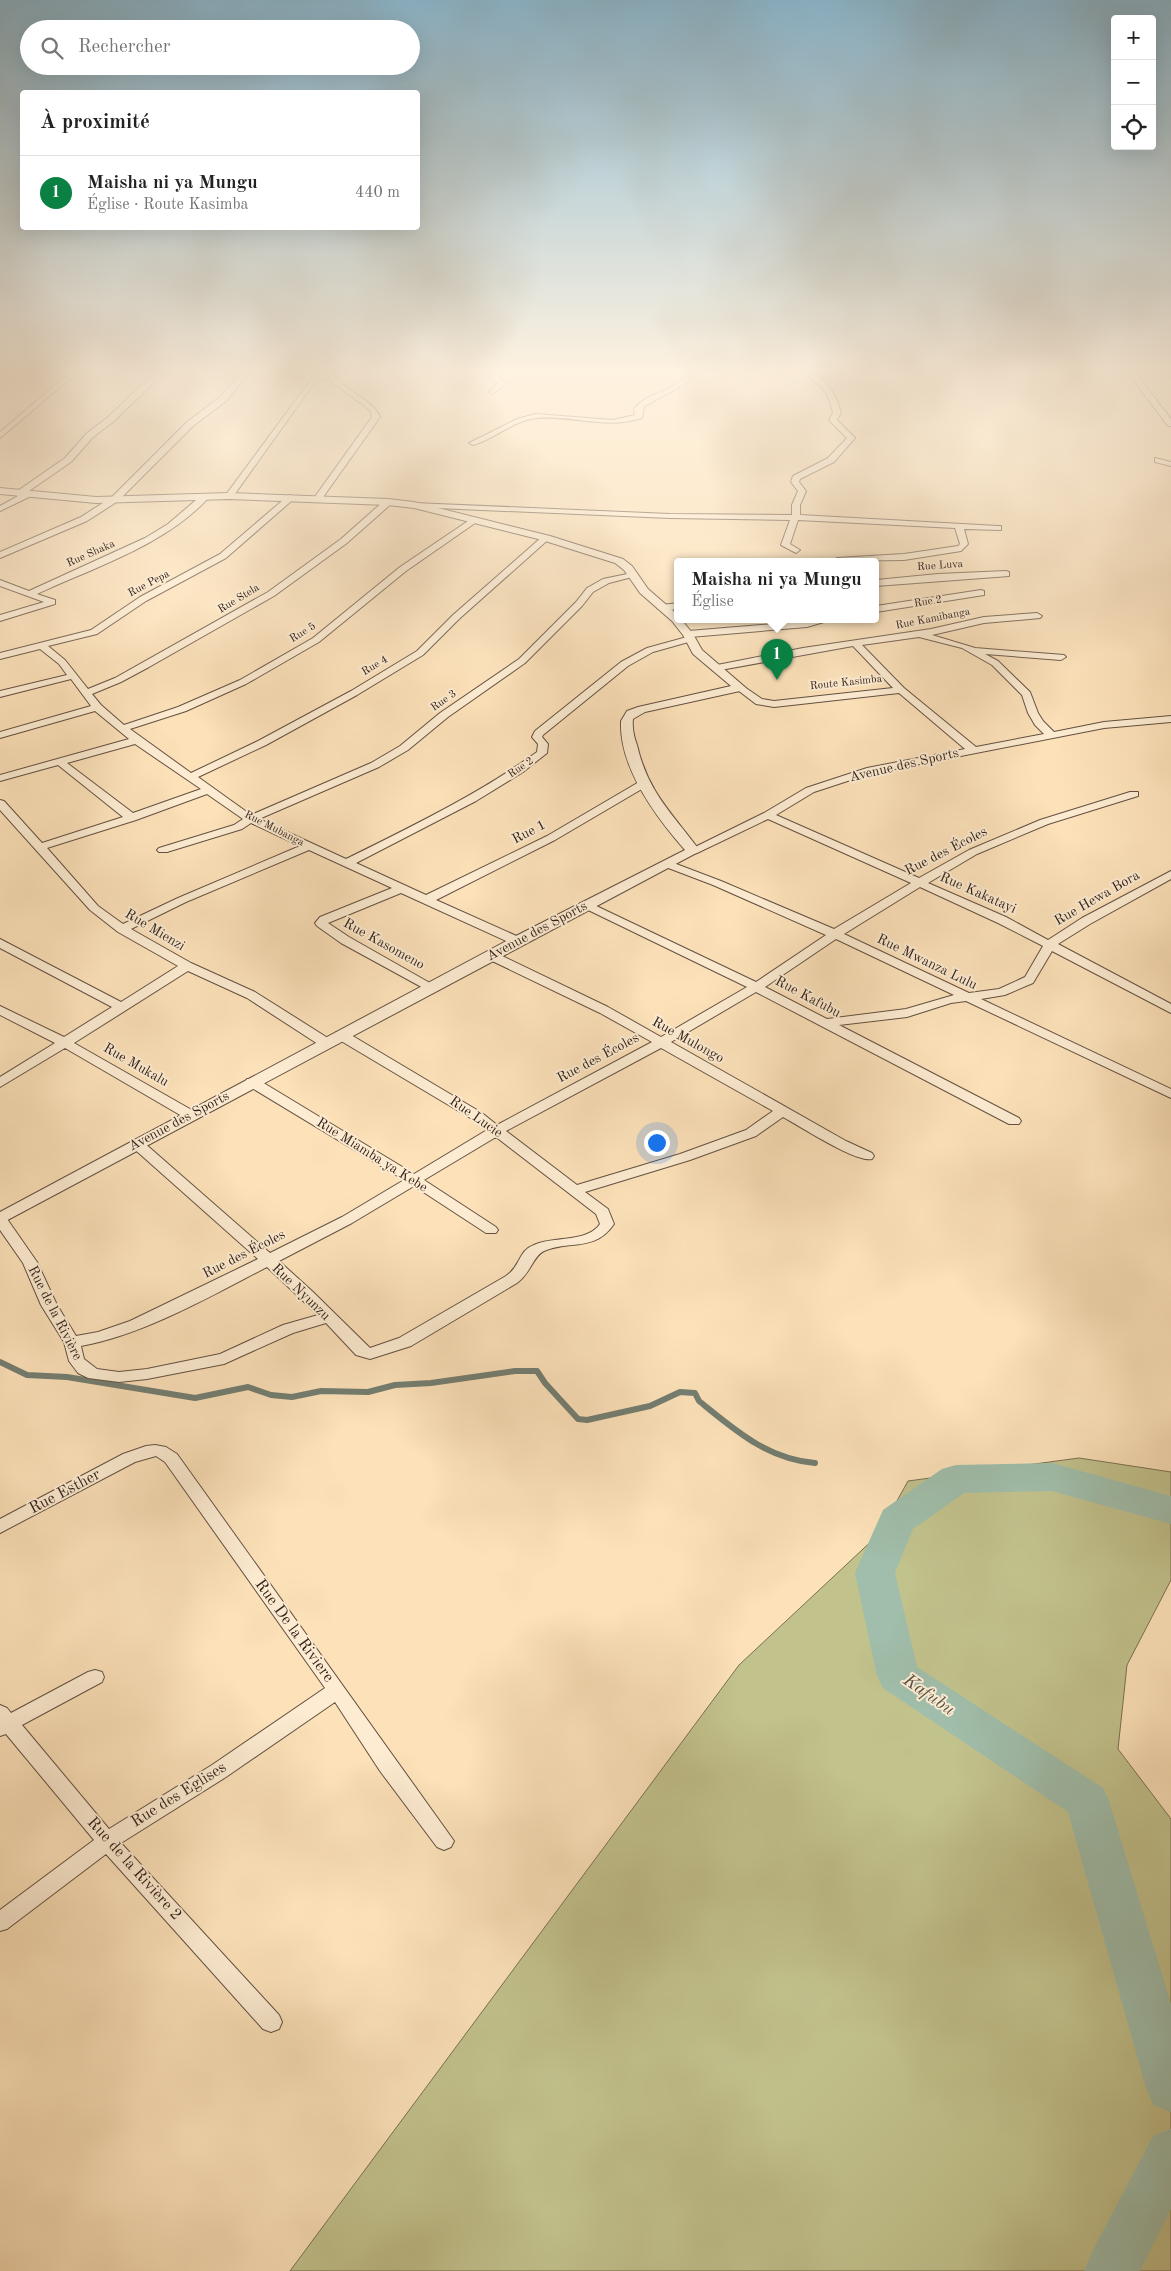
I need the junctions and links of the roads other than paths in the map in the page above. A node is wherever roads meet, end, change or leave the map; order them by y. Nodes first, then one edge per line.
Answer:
1 (47, 476) edge
2 (139, 476) edge
3 (243, 476) edge
4 (334, 476) edge
5 (800, 476) edge
6 (0, 491) edge
7 (23, 494) junction
8 (206, 496) junction
9 (229, 496) junction
10 (292, 497) junction
11 (318, 498) junction
12 (115, 500) junction
13 (388, 502) junction
14 (414, 505) junction
15 (0, 509) edge
16 (794, 517) junction
17 (474, 521) junction
18 (959, 526) junction
19 (998, 528) dead end
20 (546, 538) junction
21 (796, 550) dead end
22 (0, 555) edge
23 (879, 559) edge
24 (1006, 574) dead end
25 (632, 576) junction
26 (0, 583) edge
27 (879, 583) edge
28 (31, 593) junction
29 (981, 593) dead end
30 (674, 606) edge
31 (662, 608) junction
32 (879, 609) edge
33 (1037, 616) dead end
34 (0, 618) edge
35 (674, 621) edge
36 (676, 623) edge
37 (811, 623) edge
38 (918, 634) junction
39 (688, 636) junction
40 (856, 644) junction
41 (42, 646) junction
42 (975, 650) junction
43 (0, 656) edge
44 (1061, 658) dead end
45 (715, 668) junction
46 (73, 676) junction
47 (740, 688) junction
48 (901, 690) junction
49 (86, 693) junction
50 (0, 694) edge
51 (96, 707) junction
52 (1171, 719) edge
53 (1104, 725) joint
54 (124, 728) junction
55 (0, 735) edge
56 (1052, 735) junction
57 (137, 740) junction
58 (972, 750) junction
59 (60, 762) junction
60 (190, 777) junction
61 (0, 778) edge
62 (643, 784) junction
63 (209, 790) junction
64 (1134, 794) dead end
65 (0, 803) edge
66 (768, 815) junction
67 (132, 818) junction
68 (250, 819) junction
69 (309, 846) junction
70 (40, 847) junction
71 (163, 850) dead end
72 (692, 851) junction
73 (347, 863) junction
74 (667, 864) junction
75 (1171, 874) edge
76 (918, 883) junction
77 (400, 889) junction
78 (426, 900) junction
79 (586, 905) junction
80 (122, 930) junction
81 (835, 934) junction
82 (517, 941) junction
83 (0, 942) edge
84 (1050, 944) junction
85 (492, 956) junction
86 (187, 966) junction
87 (431, 987) junction
88 (756, 987) junction
89 (964, 997) junction
90 (121, 1007) junction
91 (1171, 1009) edge
92 (0, 1010) edge
93 (825, 1023) junction
94 (341, 1034) junction
95 (662, 1042) junction
96 (65, 1043) junction
97 (326, 1043) junction
98 (252, 1082) junction
99 (0, 1083) edge
100 (1171, 1094) edge
101 (783, 1111) junction
102 (192, 1116) junction
103 (1014, 1121) dead end
104 (496, 1131) junction
105 (137, 1144) junction
106 (867, 1156) dead end
107 (415, 1180) junction
108 (575, 1190) junction
109 (0, 1219) edge
110 (490, 1230) dead end
111 (269, 1260) junction
112 (328, 1317) junction
113 (72, 1342) junction
114 (405, 1342) joint
115 (130, 1458) joint
116 (0, 1527) edge
117 (95, 1677) dead end
118 (337, 1690) junction
119 (3, 1721) edge
120 (107, 1841) junction
121 (444, 1841) dead end
122 (0, 1922) edge
123 (271, 2022) dead end

1 - 7 street
2 - 12 street
3 - 9 street
4 - 11 street
5 - 16 street
6 - 7 street, Route Kasimba
7 - 12 street, Route Kasimba
7 - 15 street
8 - 9 street, Route Kasimba
8 - 12 street, Route Kasimba
8 - 28 street, Rue Shaka
9 - 10 street, Route Kasimba
10 - 11 street, Route Kasimba
10 - 41 street, Rue Pepa
11 - 13 street, Route Kasimba
12 - 22 street
13 - 14 street, Route Kasimba
13 - 49 street, Rue Stela
14 - 16 street, Route Kasimba
14 - 17 street, Route Kasimba
16 - 18 street, Route Kasimba
16 - 21 street
17 - 20 street, Route Kasimba
17 - 54 street, Rue 5
18 - 19 street, Route Kasimba
18 - 23 street
20 - 25 street, Route Kasimba
20 - 60 street, Rue 4
24 - 27 street, Rue Luva
25 - 31 street, Route Kasimba
25 - 68 street, Rue 3
26 - 28 street
28 - 34 street
29 - 32 street, Rue 2
30 - 31 street
31 - 35 street, Route Kasimba
33 - 38 street, Rue Kamibanga
36 - 39 street, Route Kasimba
37 - 39 street, Rue 2
38 - 40 street, Rue Kamibanga
38 - 42 street
39 - 45 street, Route Kasimba
39 - 73 street, Rue 2
40 - 45 street, Rue Kamibanga
40 - 48 street
41 - 43 street, Rue Pepa
41 - 46 street, Rue Mubanga
42 - 44 street
42 - 56 street
45 - 47 street, Route Kasimba
46 - 49 street, Rue Mubanga
46 - 50 street
47 - 48 street, Route Kasimba
47 - 62 street
48 - 58 street
49 - 51 street, Rue Mubanga
51 - 54 street, Rue Mubanga
51 - 55 street
52 - 53 street
53 - 56 street, Avenue des Sports
54 - 57 street, Rue Mubanga
56 - 58 street, Avenue des Sports
57 - 59 street
57 - 60 street, Rue Mubanga
58 - 66 street, Avenue des Sports
59 - 61 street
59 - 67 street
60 - 63 street, Rue Mubanga
62 - 72 street
62 - 78 street, Rue 1
63 - 67 street
63 - 68 street, Rue Mubanga
64 - 76 street, Rue des Écoles
65 - 70 street, Rue Mienzi
66 - 72 street, Avenue des Sports
66 - 76 street, Rue Kakatayi
67 - 70 street
68 - 69 street, Rue Mubanga
68 - 71 street, Rue 3
69 - 73 street, Rue Mubanga
69 - 80 street
70 - 80 street, Rue Mienzi
72 - 74 street, Avenue des Sports
73 - 77 street, Rue Mubanga
74 - 79 street, Avenue des Sports
74 - 81 street, Rue Mwanza Lulu
75 - 84 street, Rue Hewa Bora
76 - 81 street, Rue des Écoles
76 - 84 street, Rue Kakatayi
77 - 78 street, Rue Mubanga
77 - 87 street, Rue Kasomeno
78 - 82 street, Rue Mubanga
79 - 82 street, Avenue des Sports
79 - 88 street, Rue Kafubu
80 - 86 street, Rue Mienzi
81 - 88 street, Rue des Écoles
81 - 89 street, Rue Mwanza Lulu
82 - 85 street, Avenue des Sports
83 - 90 street
84 - 89 street, Rue Hewa Bora
84 - 91 street, Rue Kakatayi
85 - 87 street, Avenue des Sports
85 - 95 street, Rue Mulongo
86 - 90 street
86 - 97 street, Rue Mienzi
87 - 94 street, Avenue des Sports
88 - 93 street, Rue Kafubu
88 - 95 street, Rue des Écoles
89 - 93 street, Rue Hewa Bora
89 - 100 street, Rue Mwanza Lulu
90 - 96 street
92 - 96 street, Rue Mukalu
93 - 103 street, Rue Kafubu
94 - 97 street, Avenue des Sports
94 - 104 street, Rue Lucie
95 - 101 street, Rue Mulongo
95 - 104 street, Rue des Écoles
96 - 99 street
96 - 102 street, Rue Mukalu
97 - 98 street, Avenue des Sports
98 - 102 street, Avenue des Sports
98 - 107 street, Rue Miamba ya Kebe
101 - 106 street, Rue Mulongo
101 - 108 street
102 - 105 street, Avenue des Sports
104 - 107 street, Rue des Écoles
104 - 108 street, Rue Lucie
105 - 109 street, Avenue des Sports
105 - 111 street, Rue Nyunzu
107 - 110 street, Rue Miamba ya Kebe
107 - 111 street, Rue des Écoles
108 - 114 street, Rue Lucie
109 - 113 street, Rue de la Rivière
111 - 112 street, Rue Nyunzu
111 - 113 street, Rue des Écoles
112 - 113 street, Rue de la Rivière
112 - 114 street, Rue Nyunzu
115 - 116 street, Rue Esther
115 - 118 street, Rue De la Riviere
117 - 119 street
118 - 120 street, Rue des Eglises
118 - 121 street, Rue De la Riviere
119 - 120 street, Rue de la Rivière 2
120 - 122 street, Rue des Eglises
120 - 123 street, Rue de la Rivière 2

